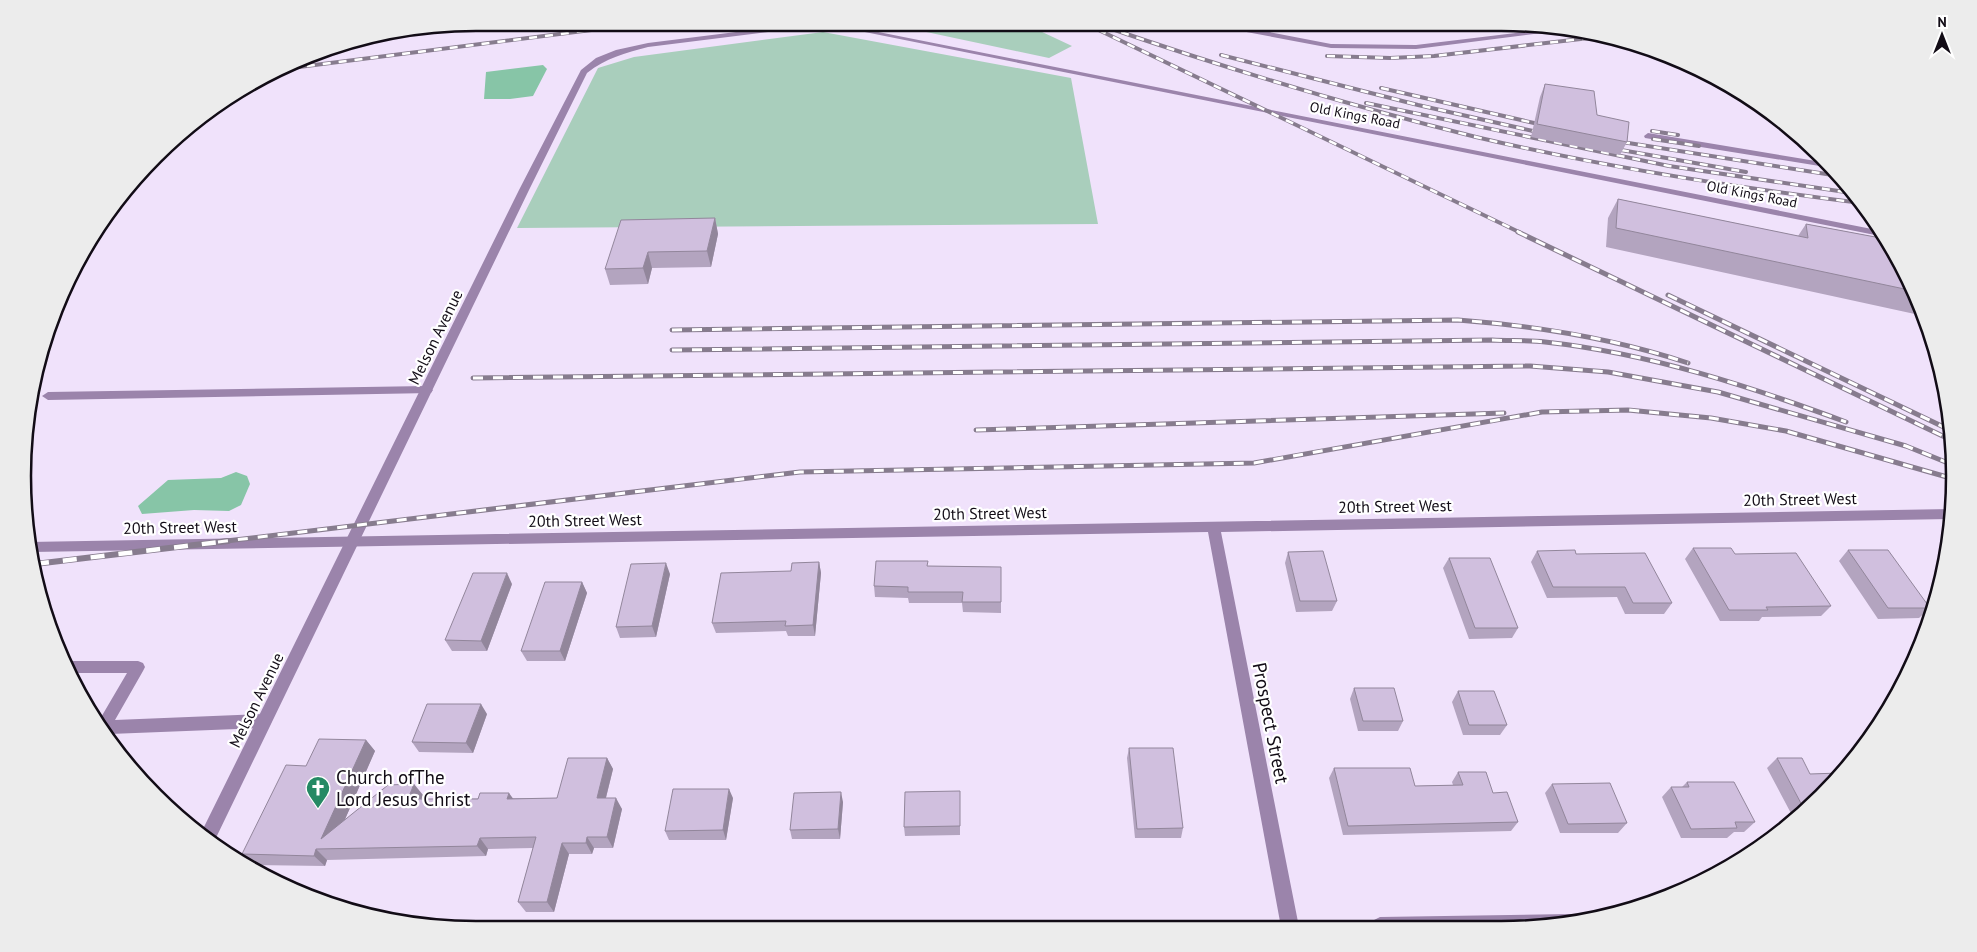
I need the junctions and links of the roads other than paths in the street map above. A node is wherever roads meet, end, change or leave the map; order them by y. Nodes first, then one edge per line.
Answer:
1 (763, 31) edge
2 (863, 31) edge
3 (1251, 31) edge
4 (1538, 33) edge
5 (1648, 136) dead end
6 (1817, 164) edge
7 (1873, 232) edge
8 (427, 390) junction
9 (48, 396) dead end
10 (1944, 514) edge
11 (1213, 526) junction
12 (353, 541) junction
13 (37, 547) edge
14 (74, 667) edge
15 (264, 721) junction
16 (106, 724) edge
17 (108, 726) edge
18 (209, 832) edge
19 (1289, 921) edge

1 - 8 street, Melson Avenue
2 - 7 street, Old Kings Road
3 - 4 street
5 - 6 street
8 - 9 street
8 - 12 street, Melson Avenue
10 - 11 street, 20th Street West
11 - 12 street, 20th Street West
11 - 19 street, Prospect Street
12 - 13 street, 20th Street West
12 - 15 street, Melson Avenue
14 - 16 street
15 - 17 street
15 - 18 street, Melson Avenue

